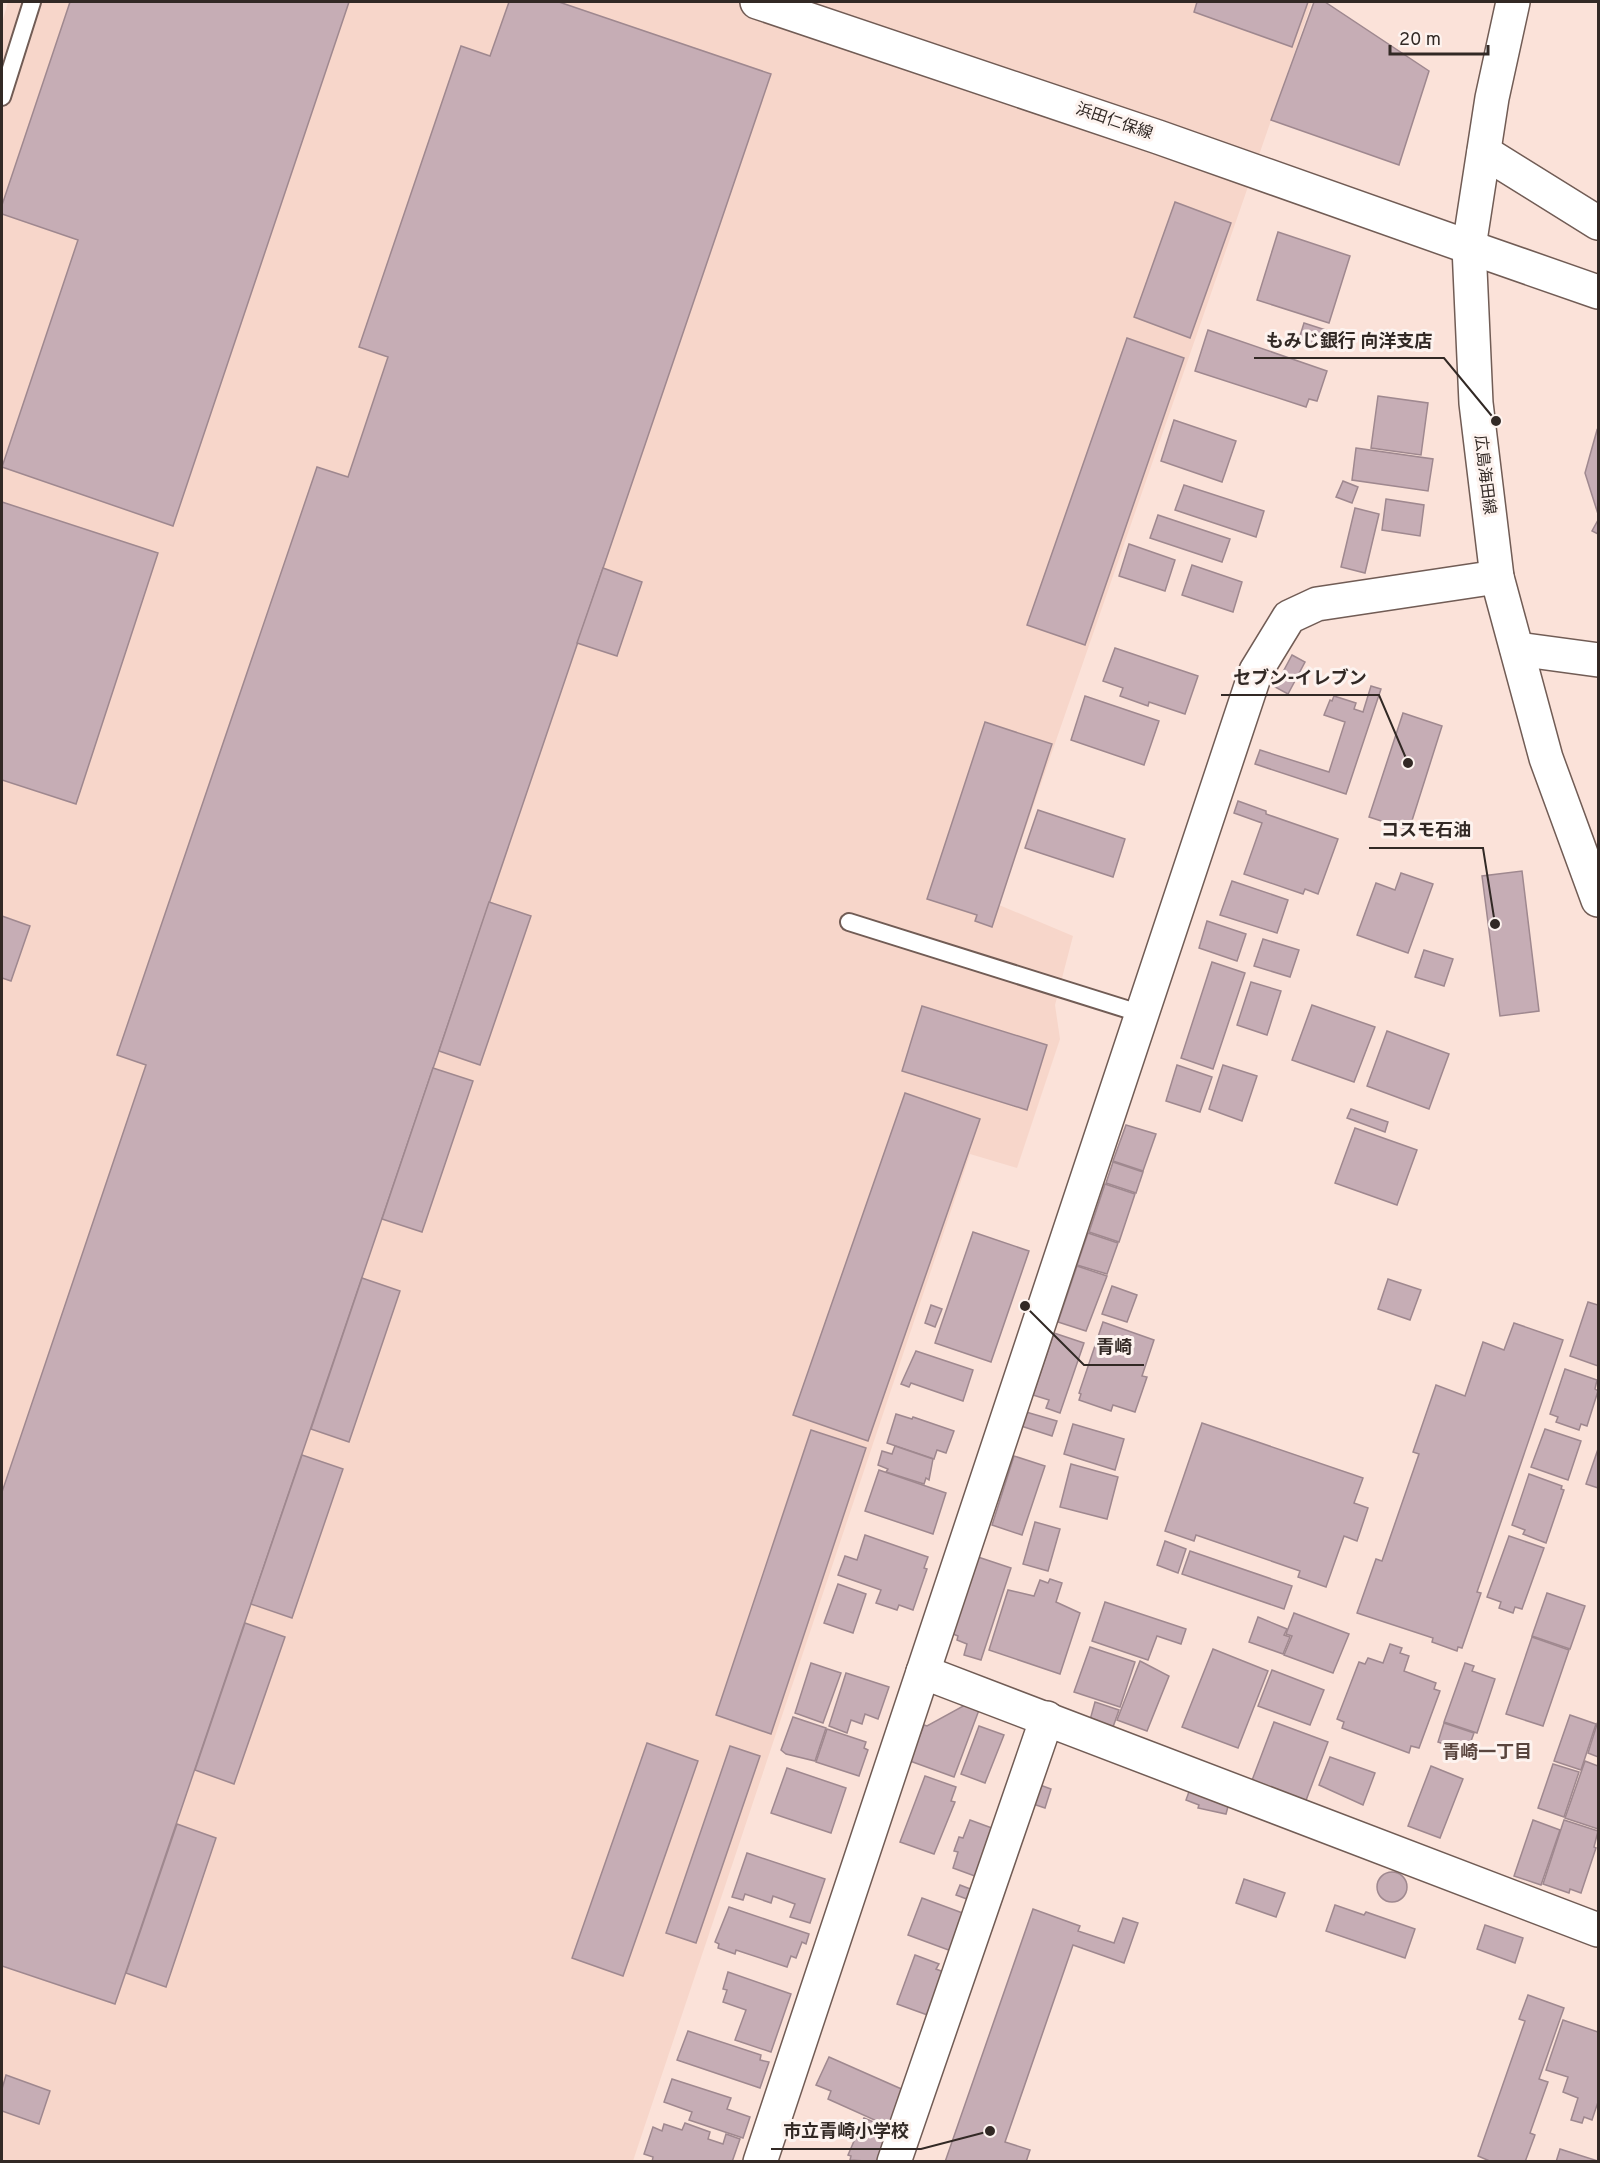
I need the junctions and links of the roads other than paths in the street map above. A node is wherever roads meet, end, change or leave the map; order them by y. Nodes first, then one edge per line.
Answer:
1 (32, 2) edge
2 (758, 2) edge
3 (1512, 2) edge
4 (2, 97) edge
5 (1484, 152) junction
6 (1599, 223) edge
7 (1469, 247) junction
8 (1599, 292) edge
9 (1497, 577) junction
10 (1517, 649) junction
11 (1599, 660) edge
12 (1599, 900) edge
13 (849, 922) dead end
14 (1142, 1014) junction
15 (923, 1672) junction
16 (1047, 1718) junction
17 (1599, 1930) edge
18 (760, 2162) edge
19 (894, 2162) edge

1 - 4 lane
2 - 7 street, 浜田仁保線
3 - 5 street, 広島海田線
5 - 6 street
5 - 7 street, 広島海田線
7 - 8 street, 浜田仁保線
7 - 9 street, 広島海田線
9 - 10 street, 広島海田線
9 - 14 street
10 - 11 street
10 - 12 street, 広島海田線
13 - 14 lane
14 - 15 street
15 - 16 street
15 - 18 street
16 - 17 street
16 - 19 street

